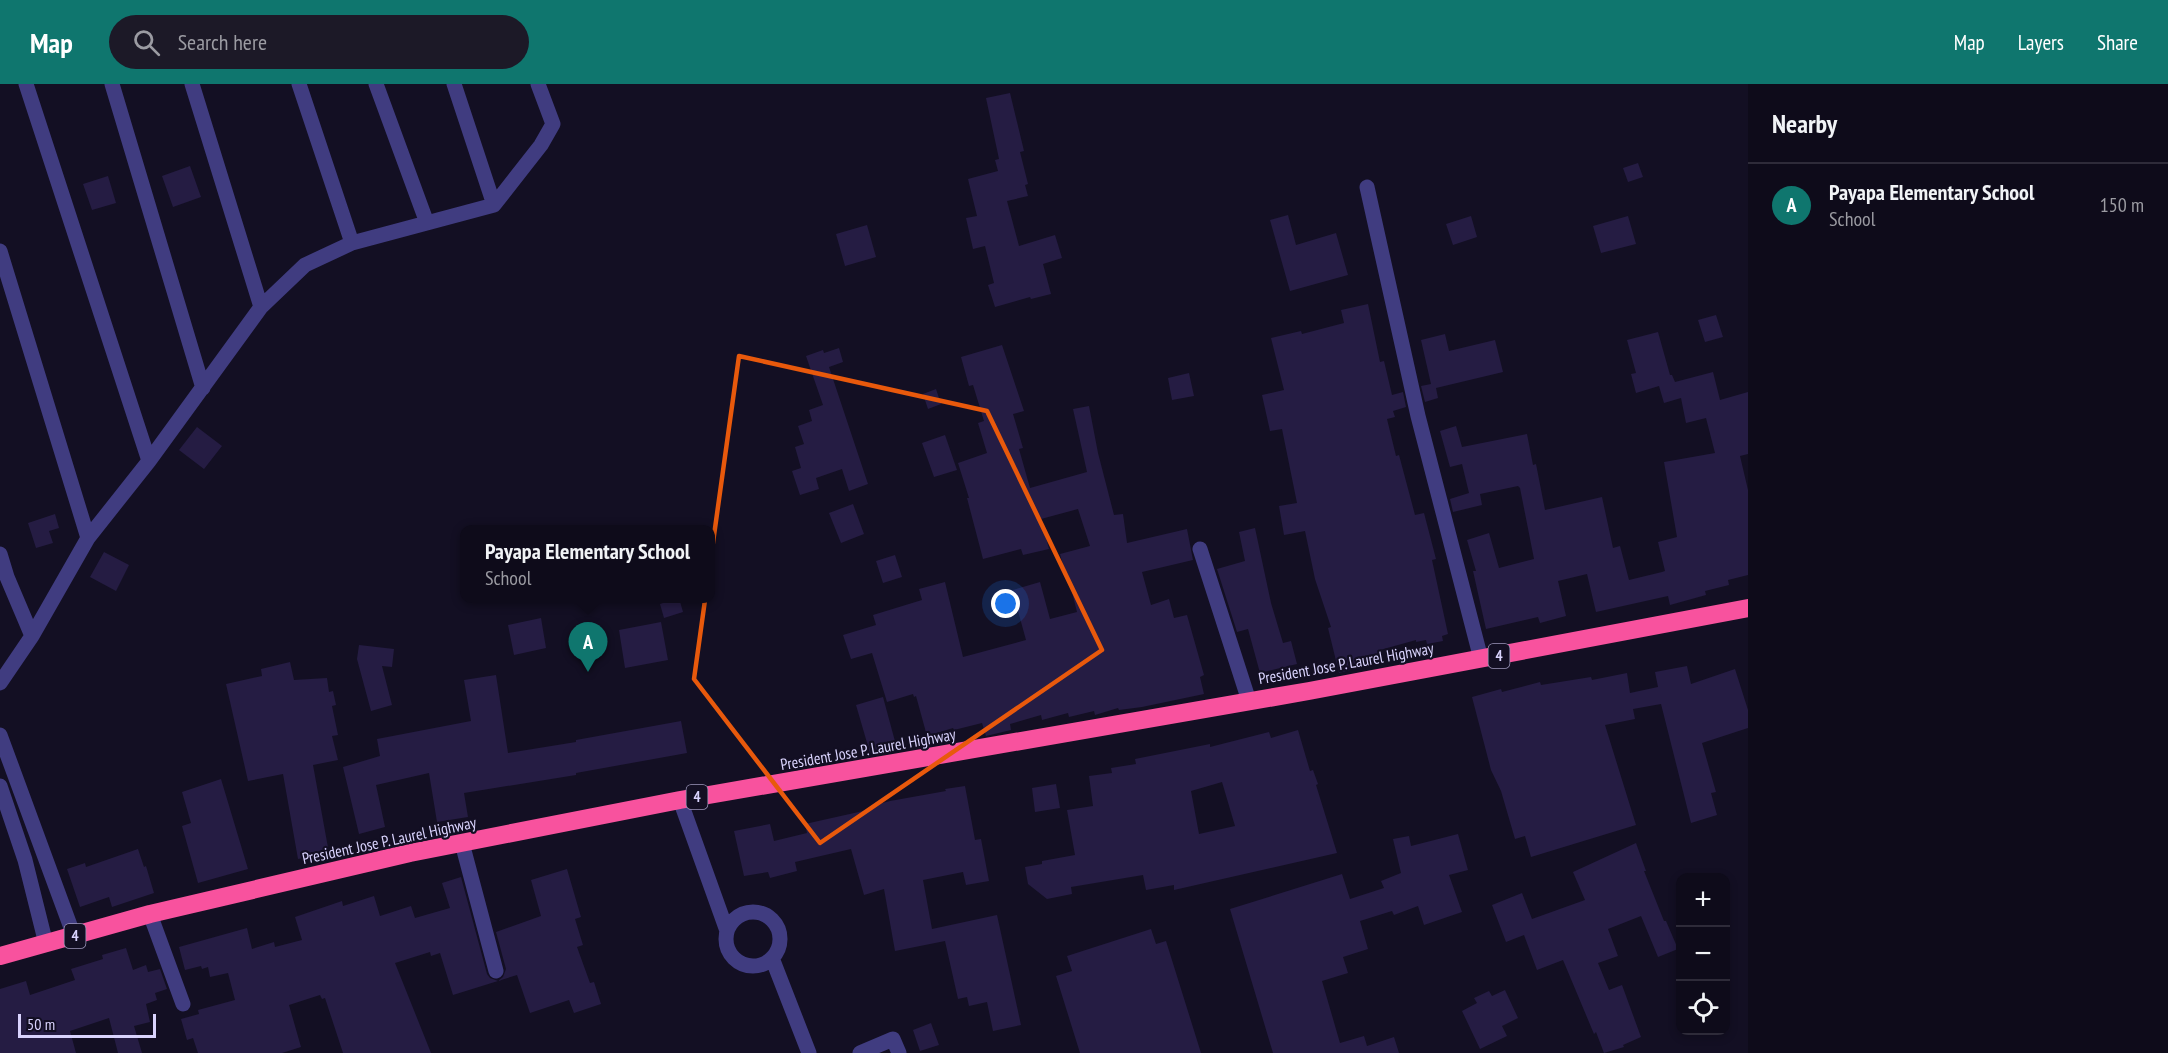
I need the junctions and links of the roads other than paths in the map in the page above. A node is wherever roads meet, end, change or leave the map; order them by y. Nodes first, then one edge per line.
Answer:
1 (26, 84) edge
2 (112, 84) edge
3 (192, 84) edge
4 (299, 84) edge
5 (376, 84) edge
6 (454, 84) edge
7 (538, 84) edge
8 (1367, 187) dead end
9 (494, 205) junction
10 (427, 223) junction
11 (352, 243) junction
12 (0, 251) edge
13 (261, 307) junction
14 (203, 388) junction
15 (149, 461) junction
16 (88, 538) junction
17 (1200, 549) dead end
18 (0, 554) edge
19 (4, 578) edge
20 (1748, 608) edge
21 (32, 636) junction
22 (1480, 659) junction
23 (0, 683) edge
24 (1249, 701) junction
25 (0, 735) edge
26 (7, 778) edge
27 (0, 786) edge
28 (680, 800) junction
29 (462, 843) junction
30 (150, 914) junction
31 (727, 931) junction
32 (74, 936) junction
33 (46, 944) junction
34 (0, 956) edge
35 (772, 958) junction
36 (496, 971) dead end
37 (183, 1004) dead end
38 (808, 1053) edge
39 (860, 1053) edge
40 (899, 1053) edge

1 - 15 street
2 - 14 street
3 - 13 street
4 - 11 street
5 - 10 street
6 - 9 street
7 - 9 street
8 - 22 street
9 - 10 street
10 - 11 street
11 - 13 street
12 - 16 street
13 - 14 street
14 - 15 street
15 - 16 street
16 - 21 street
17 - 24 street
18 - 19 street
19 - 21 street
20 - 22 highway, President Jose P. Laurel Highway / 4
21 - 23 street
22 - 24 highway, President Jose P. Laurel Highway / 4
24 - 28 highway, President Jose P. Laurel Highway / 4
25 - 26 street
26 - 32 street
27 - 33 street
28 - 29 highway, President Jose P. Laurel Highway / 4
28 - 31 street
29 - 30 highway, President Jose P. Laurel Highway / 4
29 - 36 street
30 - 32 highway, President Jose P. Laurel Highway / 4
30 - 37 street
31 - 35 street
31 - 35 street
32 - 33 highway, President Jose P. Laurel Highway / 4
33 - 34 highway, President Jose P. Laurel Highway / 4
35 - 38 street
39 - 40 street

